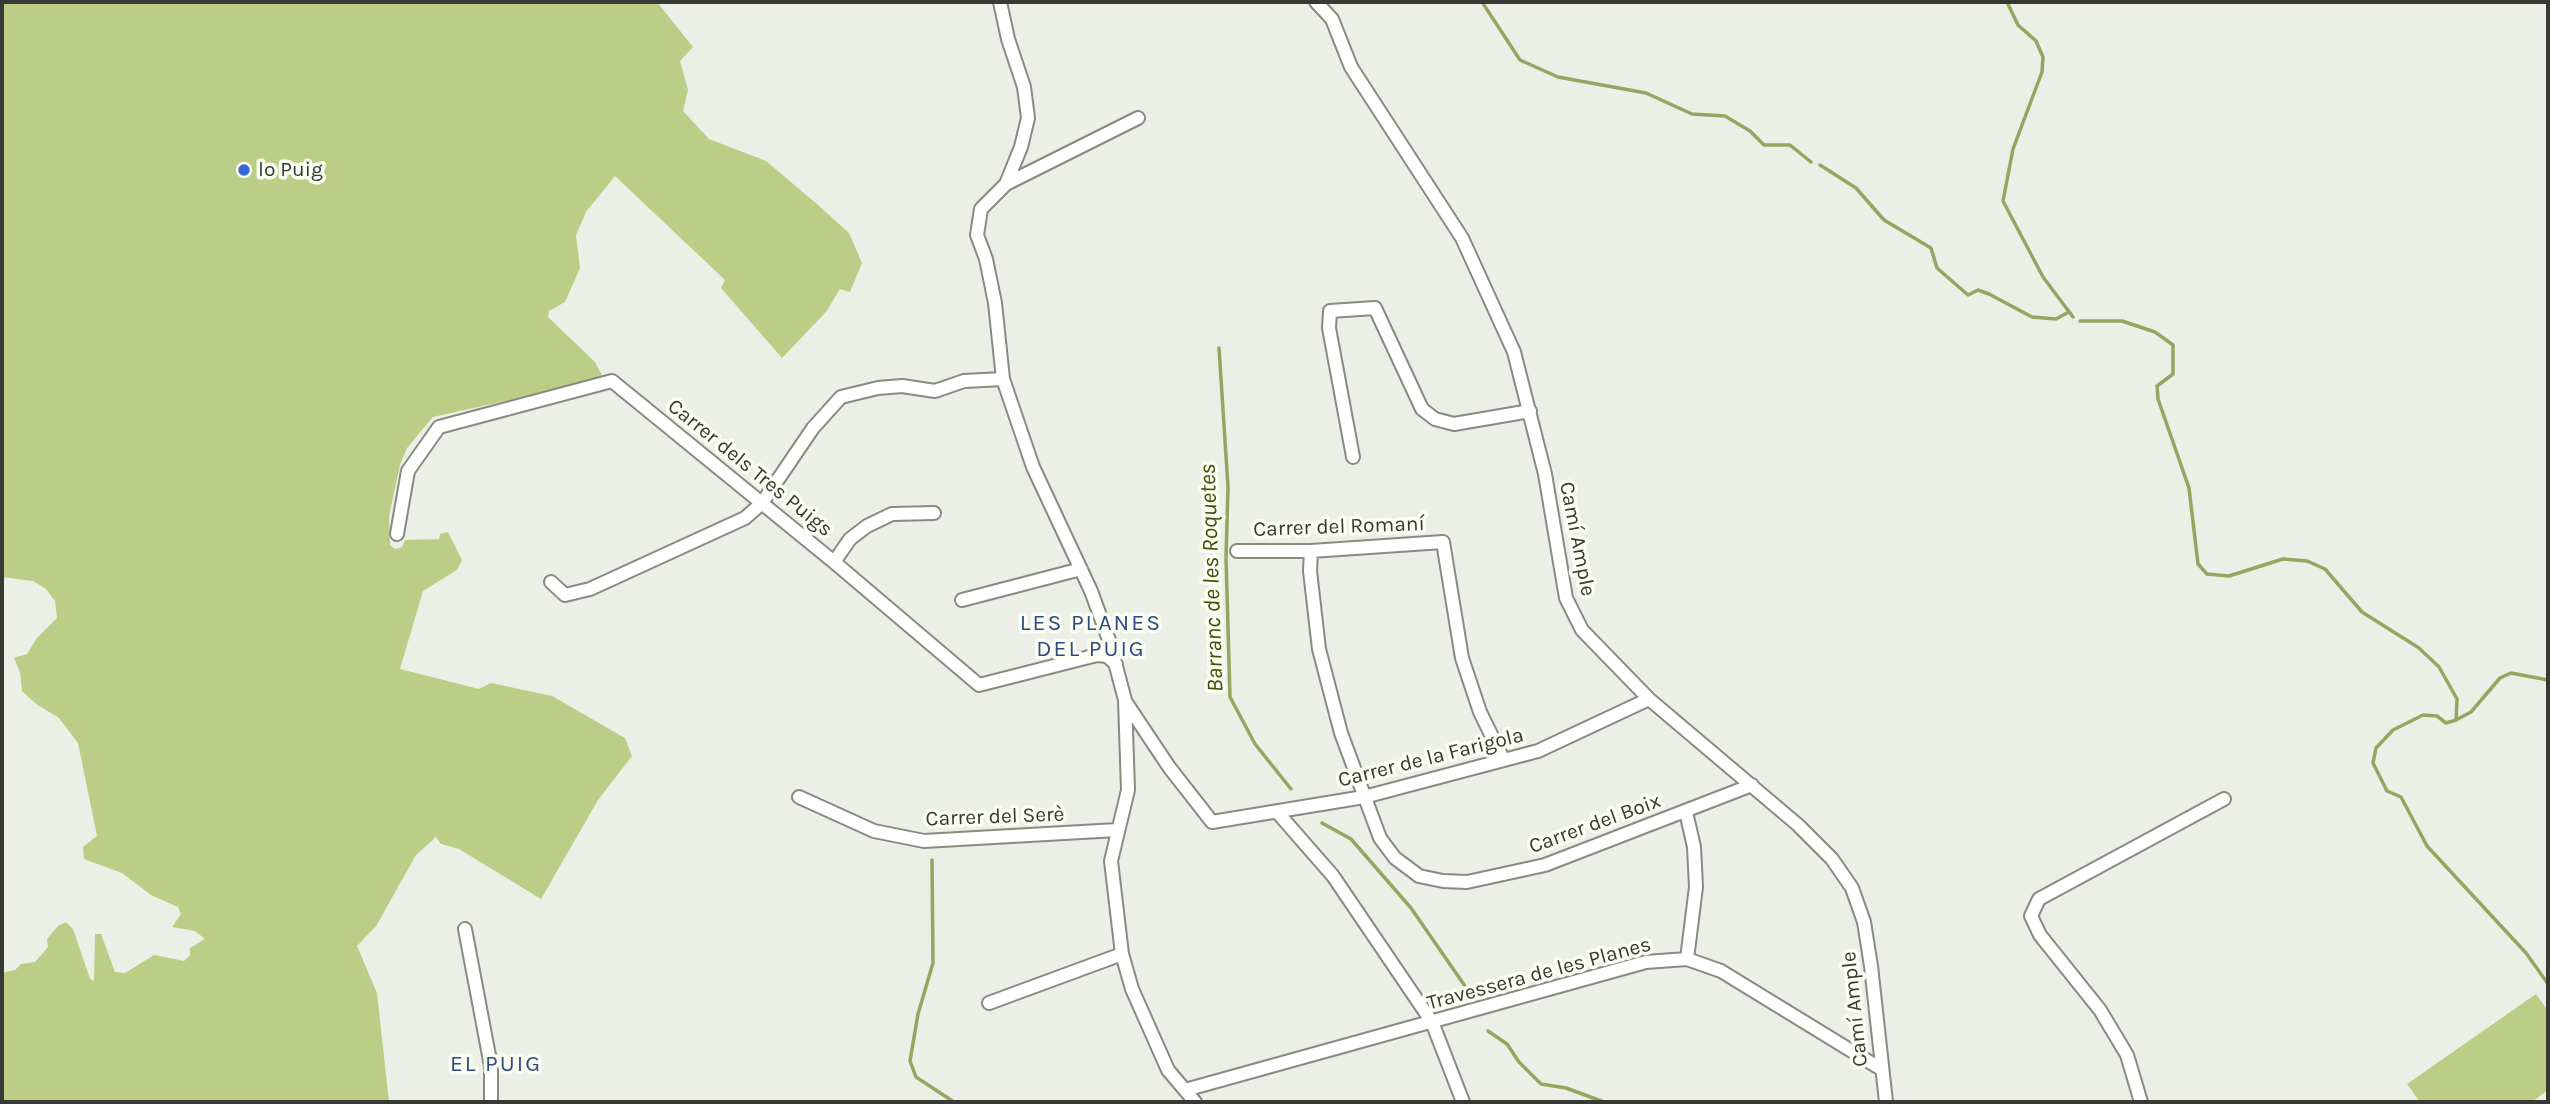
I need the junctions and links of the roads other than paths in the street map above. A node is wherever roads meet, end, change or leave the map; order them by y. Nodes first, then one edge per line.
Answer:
1 (1000, 2) edge
2 (1316, 2) edge
3 (1138, 118) dead end
4 (1006, 184) junction
5 (1003, 379) junction
6 (1531, 411) junction
7 (1353, 457) dead end
8 (762, 503) junction
9 (933, 513) dead end
10 (397, 534) dead end
11 (1237, 551) dead end
12 (1311, 551) junction
13 (834, 562) junction
14 (1081, 569) junction
15 (551, 582) dead end
16 (962, 600) dead end
17 (1116, 664) junction
18 (1649, 699) junction
19 (1125, 700) junction
20 (1503, 760) junction
21 (1752, 785) junction
22 (799, 797) dead end
23 (1364, 797) junction
24 (2224, 799) dead end
25 (1686, 812) junction
26 (1278, 813) junction
27 (1117, 830) junction
28 (465, 929) dead end
29 (1122, 954) junction
30 (1687, 959) junction
31 (989, 1003) dead end
32 (1432, 1022) junction
33 (1881, 1069) junction
34 (1185, 1090) junction
35 (491, 1102) edge
36 (1195, 1102) edge
37 (1463, 1102) edge
38 (1886, 1102) edge
39 (2141, 1102) edge

1 - 4 street
2 - 6 street, Camí Ample
3 - 4 street
4 - 5 street
5 - 8 street
5 - 14 street
6 - 7 street
6 - 18 street, Camí Ample
8 - 10 street, Carrer dels Tres Puigs
8 - 13 street, Carrer dels Tres Puigs
8 - 15 street
9 - 13 street
11 - 12 street, Carrer del Romaní
12 - 20 street, Carrer del Romaní
12 - 23 street, Carrer del Boix
13 - 17 street, Carrer dels Tres Puigs
14 - 16 street
14 - 17 street
17 - 19 street
18 - 20 street, Carrer de la Farigola
18 - 21 street, Camí Ample
19 - 26 street, Carrer de la Farigola
19 - 27 street
20 - 23 street, Carrer de la Farigola
21 - 25 street, Carrer del Boix
21 - 33 street, Camí Ample
22 - 27 street, Carrer del Serè
23 - 25 street, Carrer del Boix
23 - 26 street, Carrer de la Farigola
24 - 39 street
25 - 30 street
26 - 32 street
27 - 29 street
28 - 35 street
29 - 31 street
29 - 34 street
30 - 32 street, Travessera de les Planes
30 - 33 street, Travessera de les Planes
32 - 34 street, Travessera de les Planes
32 - 37 street
33 - 38 street, Camí Ample
34 - 36 street

